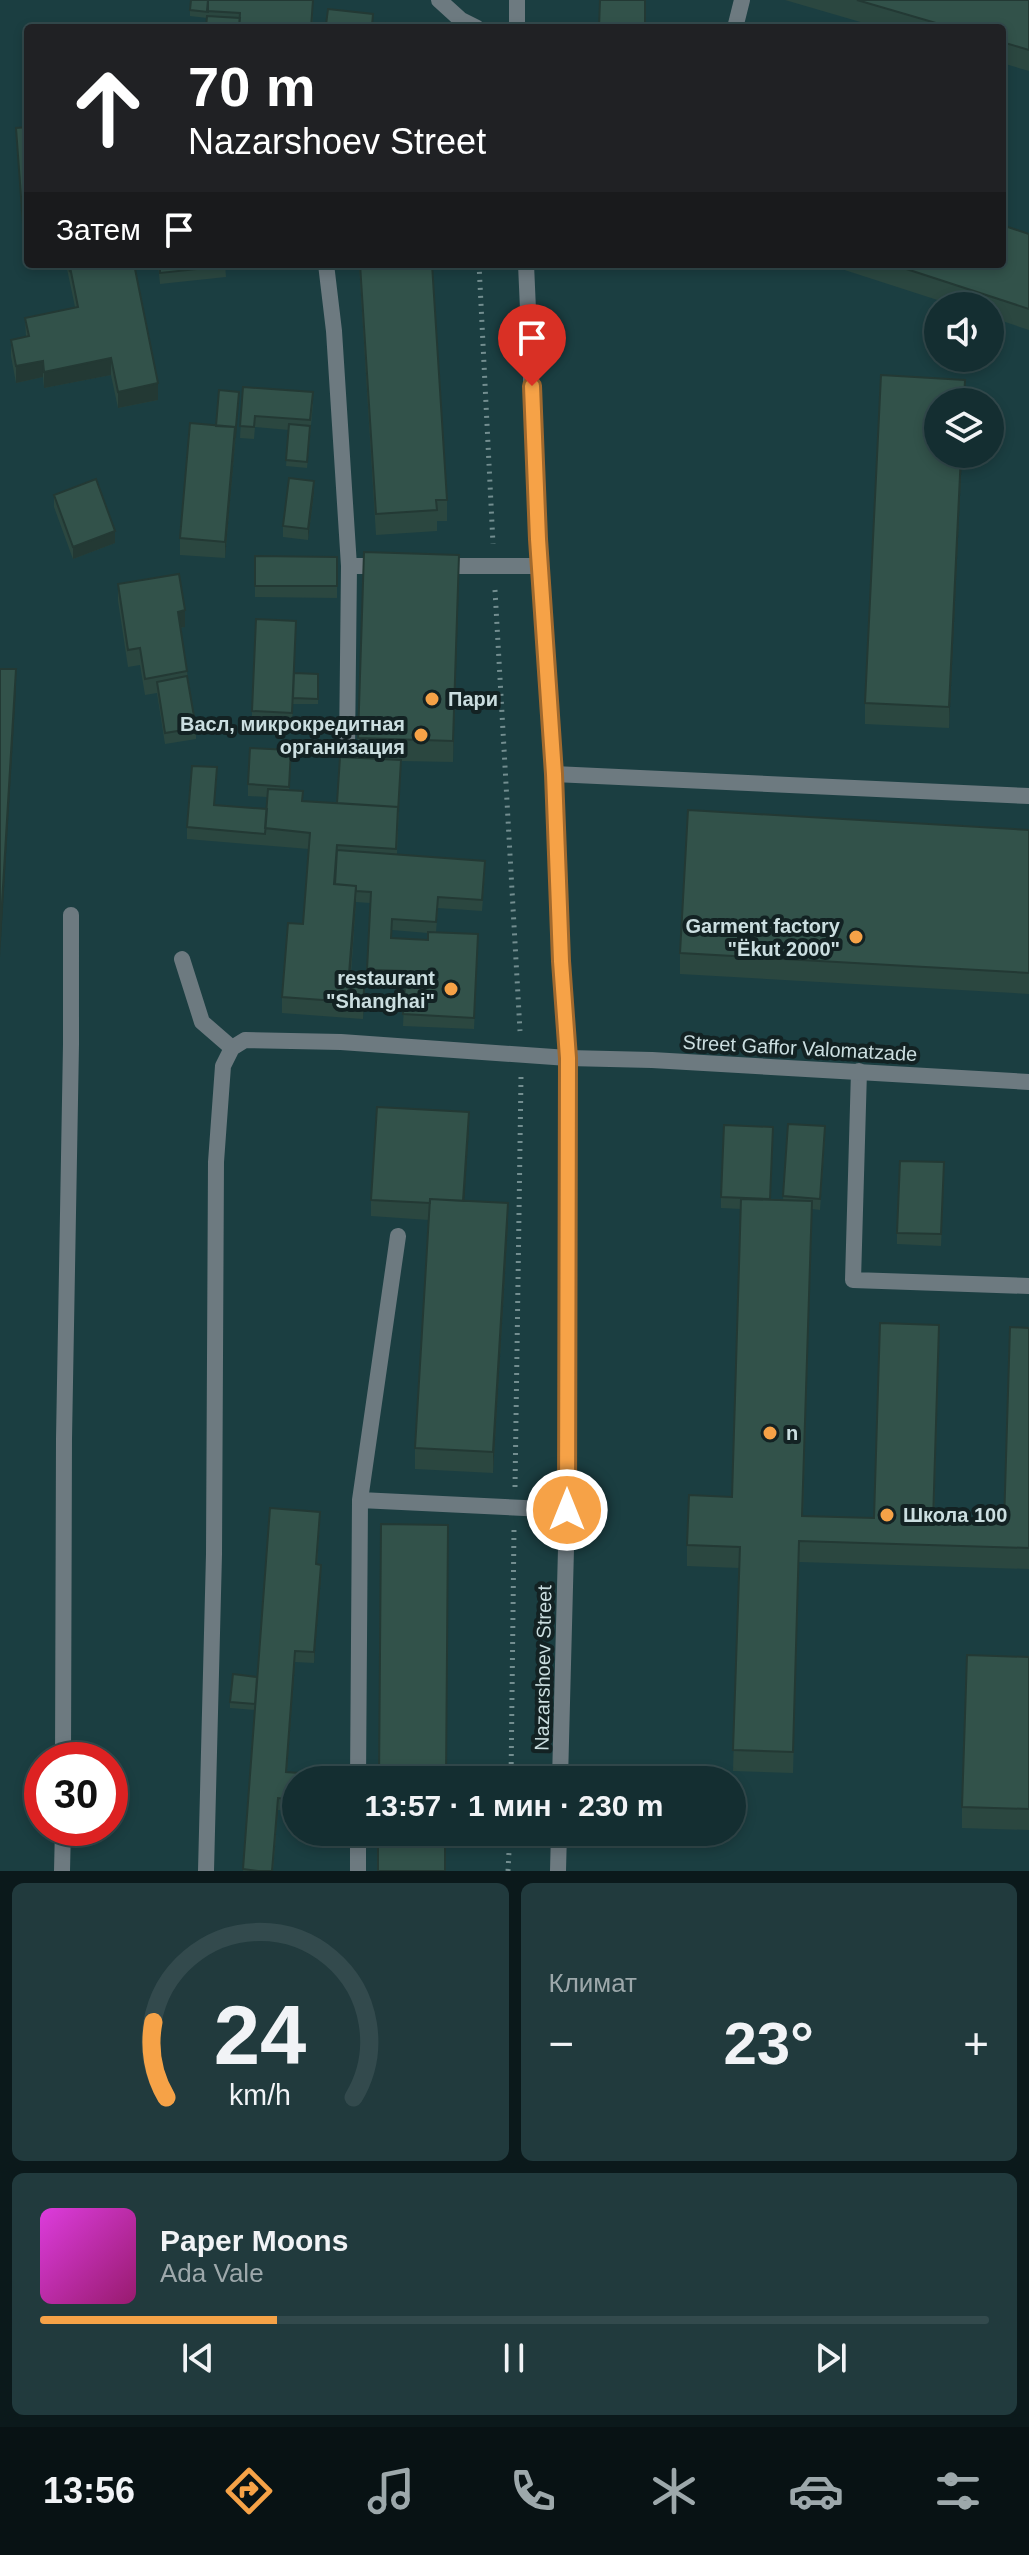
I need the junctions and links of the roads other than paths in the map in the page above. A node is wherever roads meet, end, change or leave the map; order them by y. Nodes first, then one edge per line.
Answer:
1 (439, 0) edge
2 (517, 0) edge
3 (742, 0) edge
4 (469, 24) edge
5 (517, 24) edge
6 (736, 24) edge
7 (326, 268) edge
8 (526, 268) edge
9 (349, 566) junction
10 (540, 566) junction
11 (347, 750) dead end
12 (554, 774) junction
13 (1029, 796) edge
14 (71, 915) dead end
15 (182, 959) dead end
16 (232, 1048) junction
17 (568, 1058) junction
18 (859, 1071) junction
19 (1029, 1082) edge
20 (398, 1236) dead end
21 (1029, 1286) edge
22 (360, 1500) junction
23 (567, 1510) junction
24 (63, 1742) edge
25 (358, 1766) edge
26 (560, 1766) edge
27 (63, 1846) edge
28 (358, 1846) edge
29 (559, 1846) edge
30 (62, 1871) edge
31 (206, 1871) edge
32 (358, 1871) edge
33 (558, 1871) edge

1 - 4 street
2 - 5 street
3 - 6 street
7 - 9 street
8 - 10 street
9 - 10 street
9 - 11 street
10 - 12 street
12 - 13 street
12 - 17 street
14 - 24 street
15 - 16 street
16 - 17 street, Street Gaffor Valomatzade
16 - 31 street
17 - 18 street, Street Gaffor Valomatzade
17 - 23 street, Nazarshoev Street
18 - 19 street, Street Gaffor Valomatzade
18 - 21 street
20 - 22 street
22 - 23 street
22 - 25 street
23 - 26 street, Nazarshoev Street
27 - 30 street
28 - 32 street
29 - 33 street

